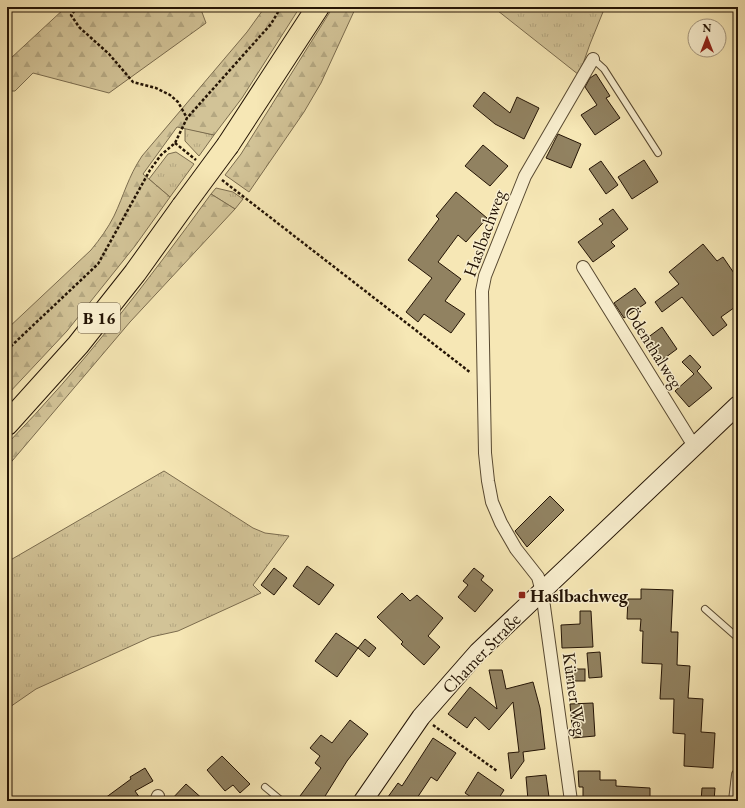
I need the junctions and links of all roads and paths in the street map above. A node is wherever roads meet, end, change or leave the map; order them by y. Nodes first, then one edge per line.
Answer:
1 (78, 7) edge
2 (280, 7) edge
3 (318, 7) edge
4 (592, 59) joint
5 (187, 118) junction
6 (175, 143) junction
7 (658, 153) dead end
8 (200, 163) dead end
9 (219, 177) dead end
10 (583, 267) dead end
11 (7, 350) edge
12 (484, 383) junction
13 (738, 405) edge
14 (7, 424) edge
15 (694, 446) junction
16 (542, 592) junction
17 (705, 609) dead end
18 (738, 638) edge
19 (421, 717) junction
20 (497, 772) dead end
21 (738, 775) edge
22 (265, 787) dead end
23 (282, 801) edge
24 (364, 801) edge
25 (571, 801) edge
26 (735, 801) edge

1 - 5 path
2 - 5 path
3 - 14 highway, B 16, bridge
4 - 7 lane
4 - 12 street, Haslbachweg
5 - 6 path
6 - 8 path
6 - 11 path
9 - 12 path
10 - 15 street, Ödenthalweg
12 - 16 street, Haslbachweg
13 - 15 street, Chamer Straße
15 - 16 street, Chamer Straße
16 - 19 street, Chamer Straße
16 - 25 street, Kürner Weg
17 - 18 lane
19 - 20 path
19 - 24 street, Chamer Straße
21 - 26 street
22 - 23 lane

